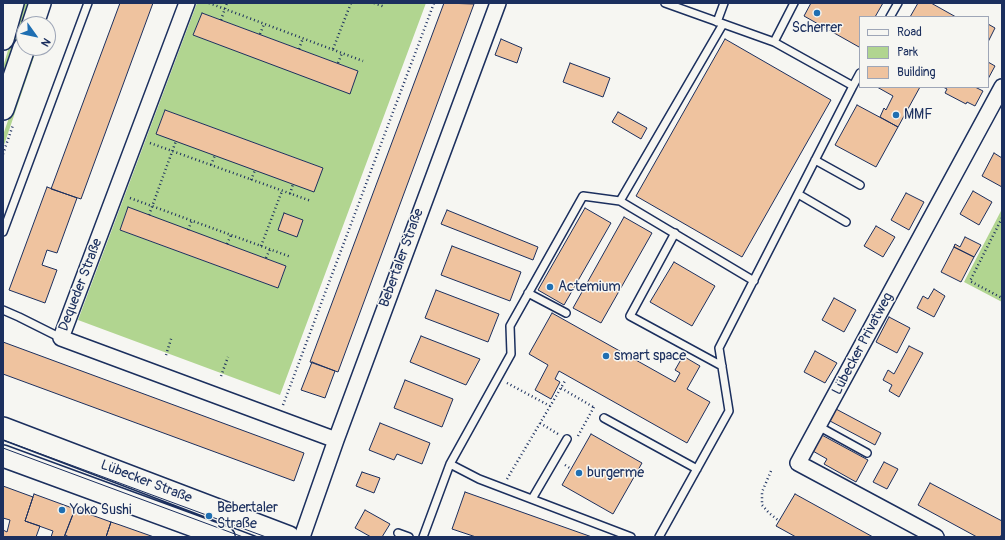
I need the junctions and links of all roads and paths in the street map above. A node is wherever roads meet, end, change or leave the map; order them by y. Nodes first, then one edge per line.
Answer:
1 (13, 3) edge
2 (40, 3) edge
3 (88, 3) edge
4 (187, 3) edge
5 (208, 3) edge
6 (227, 3) edge
7 (350, 3) edge
8 (374, 3) edge
9 (434, 3) edge
10 (498, 3) edge
11 (665, 3) edge
12 (724, 3) edge
13 (794, 3) edge
14 (898, 3) edge
15 (385, 7) dead end
16 (225, 9) junction
17 (36, 16) edge
18 (891, 16) edge
19 (221, 20) dead end
20 (720, 23) junction
21 (264, 24) junction
22 (260, 34) dead end
23 (303, 38) junction
24 (3, 39) edge
25 (774, 42) junction
26 (299, 49) dead end
27 (333, 50) junction
28 (342, 53) junction
29 (21, 56) edge
30 (364, 61) dead end
31 (338, 63) dead end
32 (859, 75) edge
33 (853, 86) junction
34 (1002, 87) edge
35 (3, 110) edge
36 (135, 138) junction
37 (176, 141) dead end
38 (172, 151) junction
39 (215, 156) dead end
40 (815, 160) junction
41 (211, 165) junction
42 (255, 170) dead end
43 (251, 180) junction
44 (293, 184) dead end
45 (860, 185) dead end
46 (282, 191) junction
47 (116, 192) junction
48 (290, 194) junction
49 (798, 194) junction
50 (311, 201) dead end
51 (620, 201) junction
52 (153, 206) junction
53 (149, 216) dead end
54 (1002, 218) edge
55 (192, 220) junction
56 (846, 222) dead end
57 (188, 230) dead end
58 (3, 232) edge
59 (674, 233) junction
60 (231, 235) junction
61 (227, 244) dead end
62 (261, 246) junction
63 (270, 249) junction
64 (291, 257) dead end
65 (266, 258) dead end
66 (754, 281) junction
67 (528, 293) junction
68 (1002, 298) edge
69 (3, 310) edge
70 (566, 313) dead end
71 (172, 336) dead end
72 (61, 338) junction
73 (166, 355) dead end
74 (228, 357) dead end
75 (722, 366) junction
76 (221, 376) dead end
77 (498, 378) junction
78 (565, 381) dead end
79 (561, 388) junction
80 (550, 406) junction
81 (278, 418) junction
82 (604, 418) joint
83 (818, 426) junction
84 (3, 428) edge
85 (567, 438) dead end
86 (336, 440) junction
87 (868, 453) dead end
88 (3, 456) edge
89 (450, 464) junction
90 (562, 464) dead end
91 (571, 469) dead end
92 (697, 469) junction
93 (771, 471) dead end
94 (501, 488) junction
95 (532, 499) junction
96 (779, 521) dead end
97 (398, 533) dead end
98 (224, 537) edge
99 (289, 537) edge
100 (302, 537) edge
101 (409, 537) edge
102 (423, 537) edge
103 (631, 537) edge
104 (659, 537) edge
105 (936, 537) edge

1 - 24 main road
2 - 17 main road
3 - 58 lane
4 - 36 street, Dequeder Straße
5 - 16 path
6 - 16 path
7 - 27 path
8 - 15 path
9 - 81 path
10 - 86 street, Bebertaler Straße
11 - 20 lane
12 - 20 lane
13 - 25 lane
14 - 18 lane
16 - 19 path
16 - 21 path
20 - 25 lane
20 - 51 lane
21 - 22 path
21 - 23 path
23 - 26 path
23 - 27 path
25 - 33 lane
27 - 28 path
28 - 30 path
28 - 31 path
29 - 35 main road
32 - 33 lane
33 - 40 lane
34 - 83 street, Lübecker Privatweg
36 - 38 path
36 - 47 street, Dequeder Straße
37 - 38 path
38 - 41 path
38 - 52 path
39 - 41 path
40 - 45 lane
40 - 49 lane
41 - 43 path
42 - 43 path
43 - 46 path
44 - 48 path
46 - 48 path
46 - 62 path
47 - 52 path
47 - 72 street, Dequeder Straße
48 - 50 path
49 - 56 lane
49 - 66 lane
51 - 59 lane
51 - 67 lane
52 - 53 path
52 - 55 path
54 - 68 path
55 - 57 path
55 - 60 path
59 - 66 lane
59 - 75 lane
60 - 61 path
60 - 62 path
62 - 63 path
63 - 64 path
63 - 65 path
66 - 75 lane
67 - 70 lane
67 - 77 lane
69 - 72 lane
71 - 73 path
72 - 81 street, Dequeder Straße
74 - 76 path
75 - 92 lane
77 - 80 path
77 - 89 lane
78 - 79 path
79 - 80 path
79 - 82 path
80 - 94 path
81 - 86 street, Dequeder Straße
82 - 92 lane
83 - 87 lane
83 - 105 street, Lübecker Privatweg
84 - 99 main road, Lübecker Straße
85 - 95 lane
86 - 100 street, Bebertaler Straße
88 - 98 main road, Lübecker Straße
89 - 94 lane
89 - 102 lane
90 - 91 path
92 - 104 lane
93 - 96 path
94 - 95 lane
95 - 103 lane
97 - 101 lane

